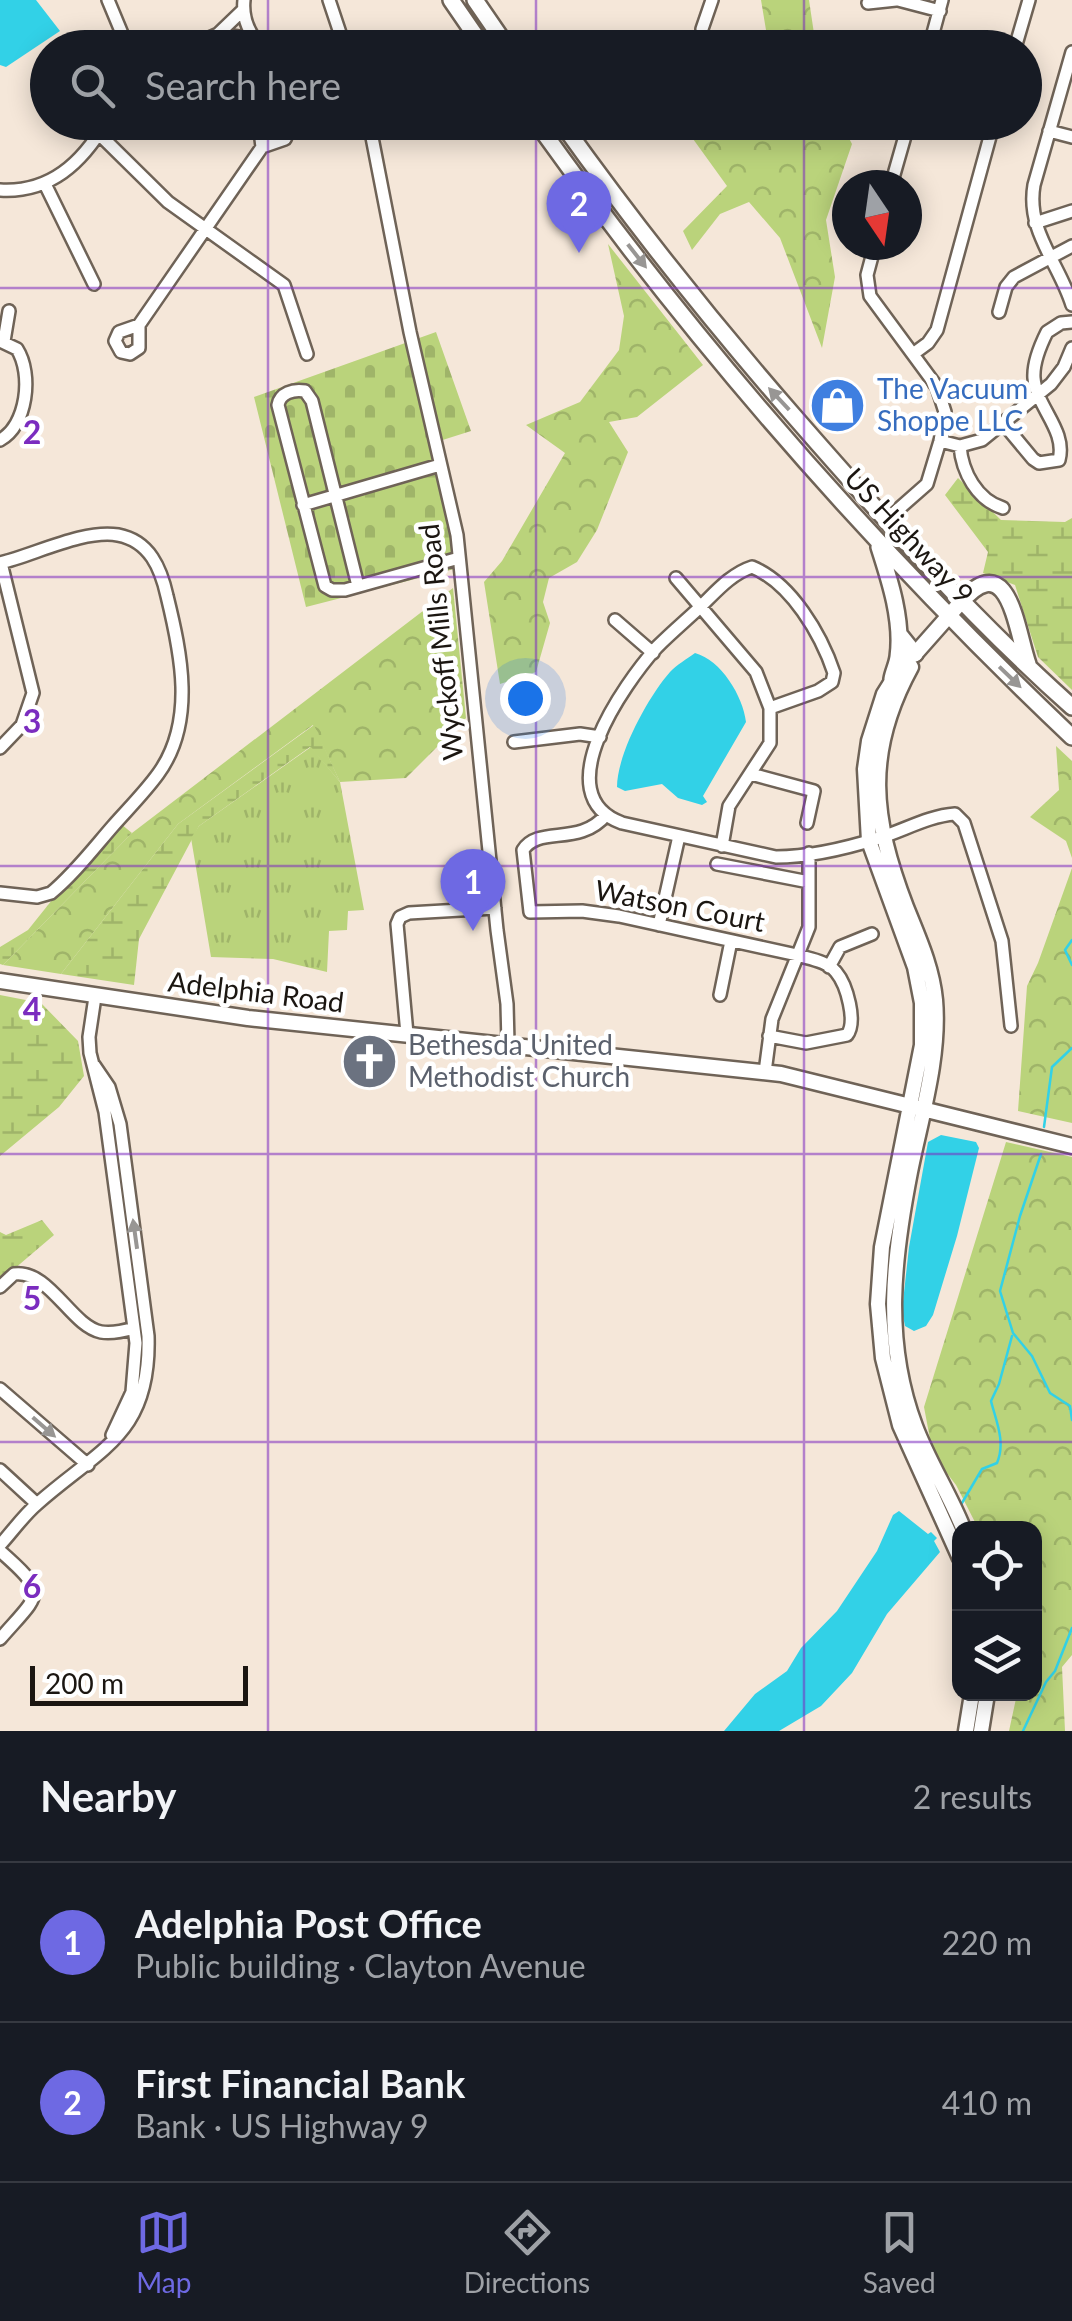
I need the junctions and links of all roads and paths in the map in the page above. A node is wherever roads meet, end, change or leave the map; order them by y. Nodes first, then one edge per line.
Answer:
1 (108, 0) edge
2 (329, 0) edge
3 (451, 0) edge
4 (475, 0) edge
5 (712, 0) edge
6 (897, 0) edge
7 (1028, 0) edge
8 (868, 3) dead end
9 (244, 5) edge
10 (941, 5) edge
11 (120, 30) edge
12 (222, 30) edge
13 (253, 30) edge
14 (339, 30) edge
15 (472, 30) edge
16 (496, 30) edge
17 (702, 30) edge
18 (934, 30) edge
19 (1020, 30) edge
20 (1072, 52) edge
21 (1069, 73) edge
22 (1049, 130) junction
23 (1072, 137) edge
24 (94, 140) edge
25 (114, 140) edge
26 (263, 140) edge
27 (282, 140) edge
28 (373, 140) edge
29 (550, 140) edge
30 (575, 140) edge
31 (903, 140) edge
32 (989, 140) edge
33 (262, 147) junction
34 (895, 170) edge
35 (45, 184) junction
36 (0, 190) edge
37 (1072, 211) edge
38 (1035, 224) junction
39 (206, 229) junction
40 (1072, 246) edge
41 (1050, 258) junction
42 (871, 260) edge
43 (94, 284) dead end
44 (1072, 304) edge
45 (9, 311) dead end
46 (999, 312) dead end
47 (1072, 322) edge
48 (140, 325) dead end
49 (2, 341) edge
50 (1072, 348) edge
51 (307, 354) dead end
52 (913, 354) junction
53 (1039, 395) junction
54 (1003, 423) junction
55 (0, 440) edge
56 (940, 441) junction
57 (960, 446) junction
58 (440, 465) junction
59 (336, 497) junction
60 (303, 505) junction
61 (1004, 508) dead end
62 (885, 521) junction
63 (877, 540) junction
64 (459, 558) junction
65 (0, 563) edge
66 (676, 578) dead end
67 (358, 586) junction
68 (961, 602) junction
69 (702, 606) junction
70 (948, 616) junction
71 (615, 620) dead end
72 (899, 634) junction
73 (652, 653) junction
74 (915, 654) junction
75 (1029, 668) junction
76 (892, 680) junction
77 (1072, 707) edge
78 (770, 708) junction
79 (1072, 737) edge
80 (600, 738) junction
81 (514, 742) dead end
82 (0, 748) edge
83 (750, 774) junction
84 (606, 815) junction
85 (807, 823) dead end
86 (679, 836) junction
87 (875, 839) junction
88 (722, 846) junction
89 (809, 853) junction
90 (718, 864) dead end
91 (810, 882) junction
92 (0, 893) edge
93 (495, 908) junction
94 (659, 925) junction
95 (872, 934) dead end
96 (731, 940) junction
97 (797, 955) junction
98 (829, 966) junction
99 (0, 981) edge
100 (720, 995) dead end
101 (95, 997) junction
102 (1011, 1026) dead end
103 (408, 1034) junction
104 (770, 1036) junction
105 (508, 1043) junction
106 (94, 1065) junction
107 (773, 1073) junction
108 (916, 1107) junction
109 (1072, 1146) edge
110 (0, 1287) edge
111 (134, 1328) junction
112 (0, 1388) edge
113 (99, 1455) junction
114 (88, 1465) junction
115 (0, 1470) edge
116 (37, 1504) junction
117 (954, 1521) edge
118 (0, 1548) edge
119 (0, 1639) edge
120 (971, 1701) edge
121 (987, 1701) edge
122 (966, 1731) edge
123 (981, 1731) edge

1 - 11 street
2 - 14 street
3 - 15 highway
4 - 16 highway
5 - 17 street
6 - 8 street
6 - 10 street
7 - 19 street
9 - 12 street
9 - 13 street
10 - 18 street
20 - 21 street
21 - 22 street
22 - 23 street
22 - 38 street
24 - 35 street
25 - 39 street
26 - 33 street
27 - 33 street
28 - 58 street, Wyckoff Mills Road
29 -> 63 highway, US Highway 9
62 -> 30 highway, US Highway 9
31 - 34 street
32 - 52 street
33 - 39 street
35 - 36 street
35 - 43 street
37 - 38 street
38 - 41 street
39 - 48 street
39 - 51 street
40 - 41 street
41 - 44 street
41 - 46 street
42 - 52 street
45 - 49 street
47 - 53 street
49 - 55 street
50 - 53 street
52 - 56 street
53 - 54 street
53 - 54 street
54 - 57 street
56 - 57 street
56 - 62 street
57 - 61 street
58 - 59 street
58 - 64 street, Wyckoff Mills Road
59 - 60 street
59 - 60 street
59 - 67 street
60 - 67 street
62 - 68 highway, US Highway 9
63 - 70 highway, US Highway 9
63 - 72 highway
64 - 67 street
64 - 93 street, Wyckoff Mills Road
65 - 82 street
65 - 92 street
66 - 69 street
68 - 70 main road
68 - 75 highway, US Highway 9
68 - 75 highway
69 - 73 street
69 - 78 street
69 - 78 street
70 - 74 main road
70 -> 79 highway, US Highway 9
71 - 73 street
72 - 74 highway
72 - 76 highway
73 - 80 street
74 - 76 main road
74 - 87 main road
75 - 77 highway, US Highway 9
76 - 87 main road
78 - 83 street
80 - 81 street
80 - 84 street
83 - 85 street
83 - 88 street
84 - 86 street
84 - 94 street, Watson Court
86 - 88 street
86 - 94 street
87 - 89 street
87 - 102 street
87 - 108 main road
88 - 89 street
89 - 91 street
90 - 91 street
91 - 97 street
93 - 103 street
93 - 105 street, Wyckoff Mills Road
94 - 96 street, Watson Court
95 - 98 street
96 - 97 street, Watson Court
96 - 100 street
97 - 98 street, Watson Court
97 - 104 street
98 - 104 street
99 - 101 main road, Adelphia Road
101 - 103 main road, Adelphia Road
101 - 106 street
103 - 105 main road, Adelphia Road
104 - 107 street
105 - 107 main road, Adelphia Road
106 - 111 street
113 -> 106 street
107 - 108 main road, Adelphia Road
108 - 109 main road, Adelphia Road
108 - 117 main road
110 - 111 street
111 - 113 street
112 -> 114 street
113 - 114 street
114 - 116 street
115 - 116 street
116 - 118 street
118 - 119 street
120 - 122 main road
121 - 123 main road

